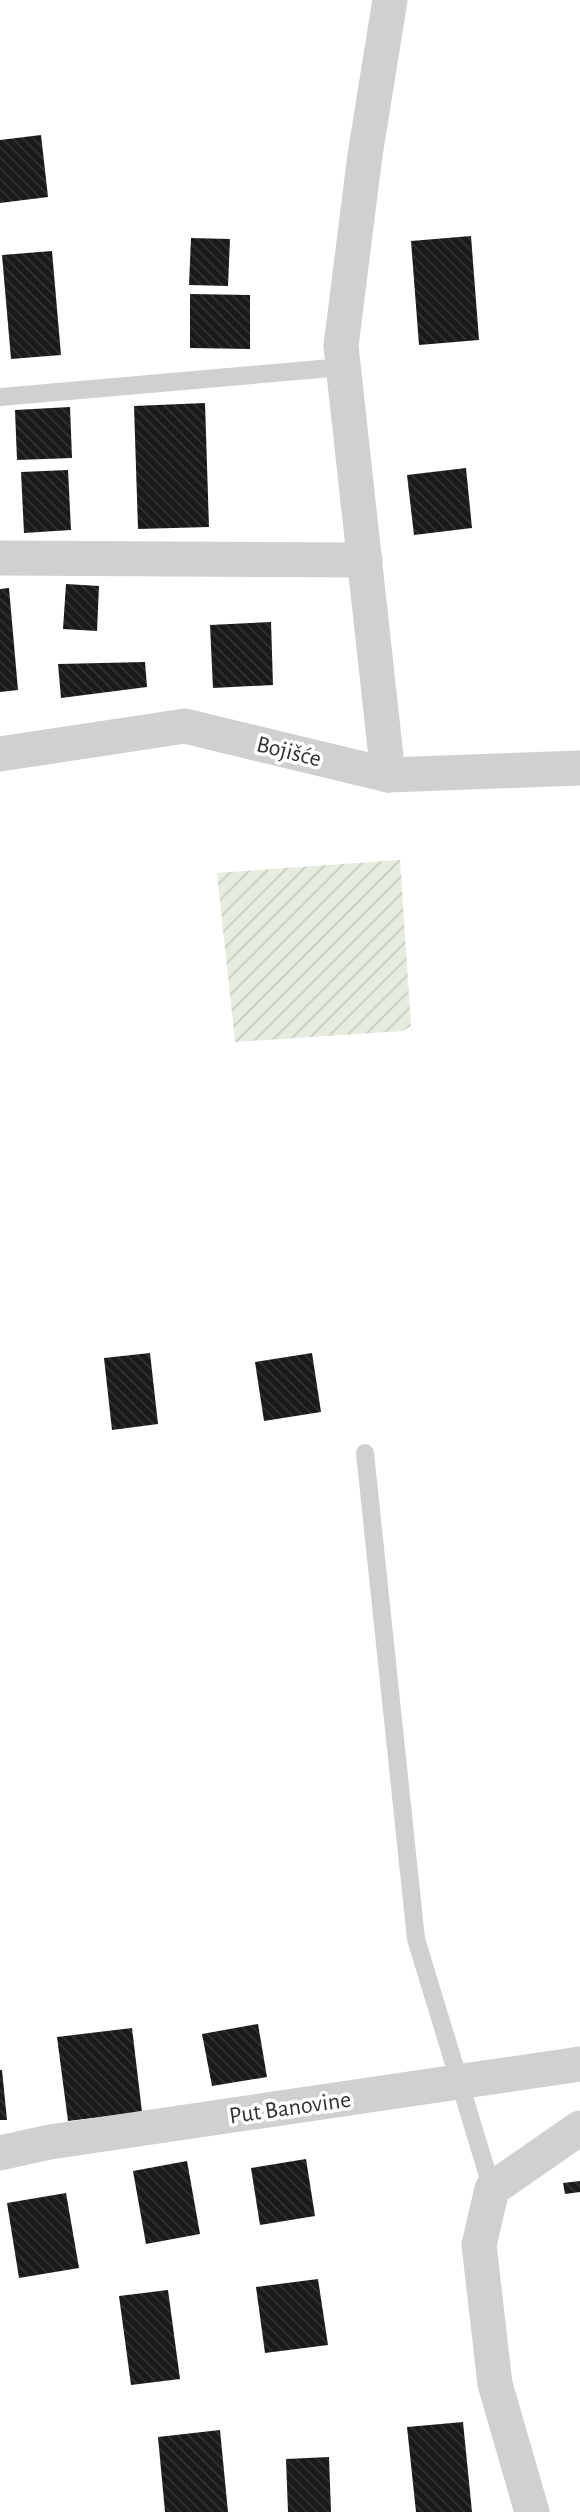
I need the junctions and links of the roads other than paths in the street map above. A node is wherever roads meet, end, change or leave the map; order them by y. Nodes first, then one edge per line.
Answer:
1 (390, 0) edge
2 (343, 367) junction
3 (0, 397) edge
4 (0, 558) edge
5 (365, 560) junction
6 (0, 754) edge
7 (580, 768) edge
8 (388, 775) junction
9 (365, 1453) dead end
10 (580, 2064) edge
11 (460, 2082) junction
12 (580, 2129) edge
13 (0, 2153) edge
14 (492, 2189) junction
15 (532, 2512) edge

1 - 2 street
2 - 3 lane
2 - 5 street
4 - 5 street
5 - 8 street
6 - 8 street, Bojišće
7 - 8 street, Bojišće
9 - 11 lane
10 - 11 street, Put Banovine
11 - 13 street, Put Banovine
11 - 14 lane
12 - 14 street
14 - 15 street

